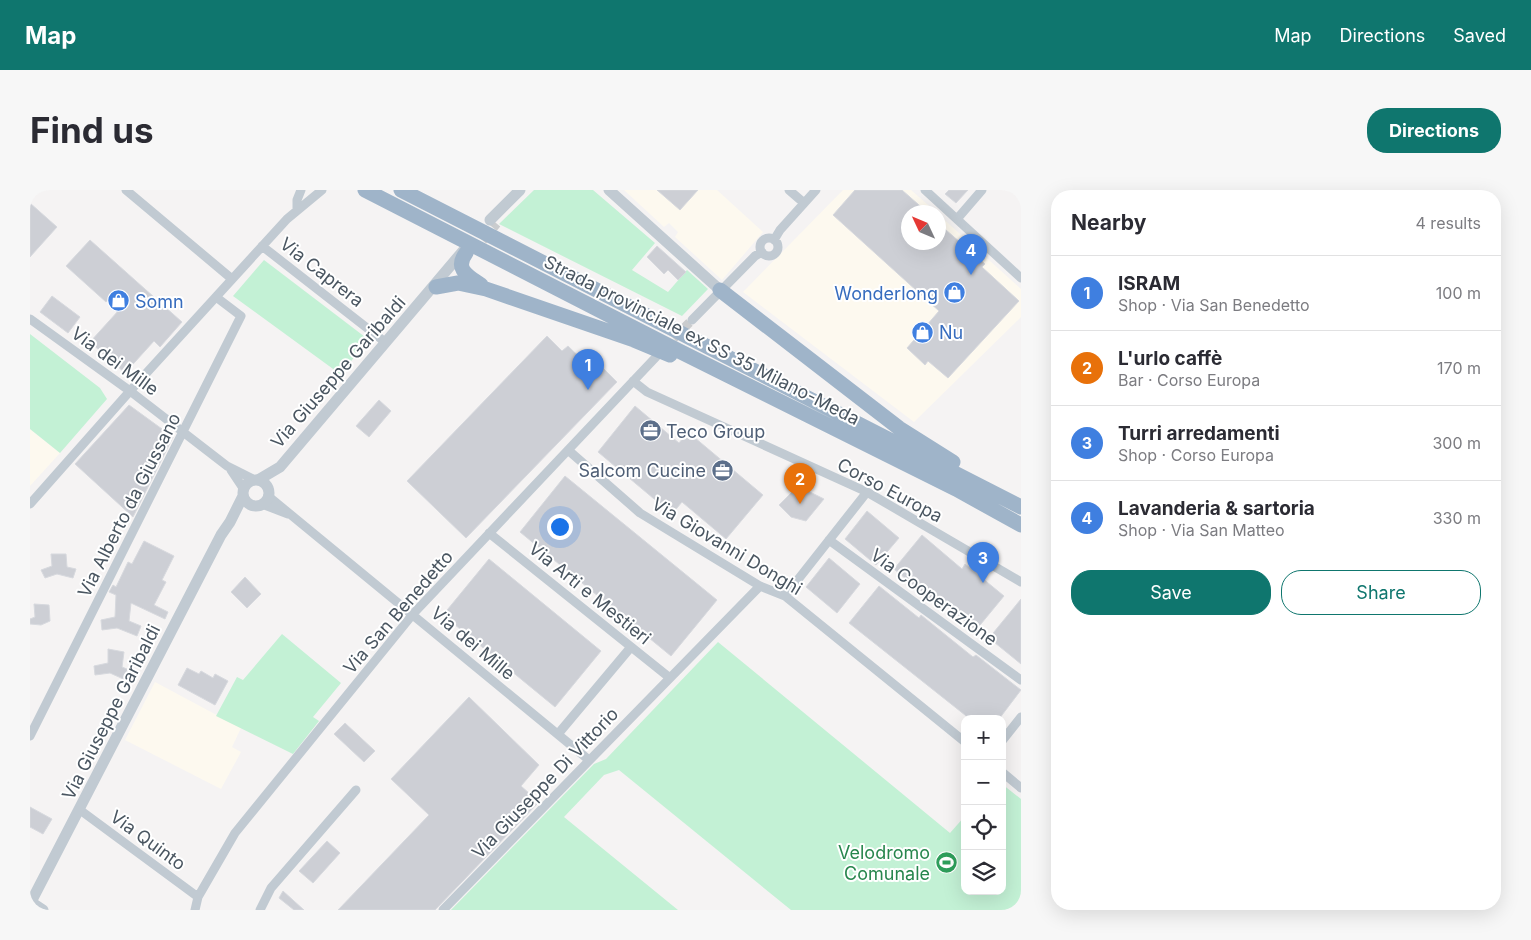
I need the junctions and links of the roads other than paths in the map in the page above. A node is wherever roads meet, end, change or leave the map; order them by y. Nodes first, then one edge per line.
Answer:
1 (126, 190) edge
2 (302, 190) edge
3 (322, 190) edge
4 (365, 190) edge
5 (401, 190) edge
6 (609, 190) edge
7 (789, 190) edge
8 (816, 190) edge
9 (925, 190) edge
10 (982, 190) edge
11 (518, 192) edge
12 (804, 202) junction
13 (297, 210) junction
14 (957, 219) junction
15 (493, 221) tunnel mouth
16 (774, 240) junction
17 (262, 246) junction
18 (464, 252) junction
19 (762, 252) junction
20 (1021, 278) edge
21 (232, 279) junction
22 (436, 287) junction
23 (486, 289) junction
24 (720, 290) junction
25 (216, 297) junction
26 (423, 300) junction
27 (30, 319) edge
28 (692, 320) tunnel mouth
29 (638, 336) junction
30 (385, 342) junction
31 (656, 357) tunnel mouth
32 (633, 381) junction
33 (130, 391) junction
34 (183, 433) junction
35 (568, 450) junction
36 (228, 466) junction
37 (280, 467) junction
38 (256, 480) junction
39 (243, 492) junction
40 (867, 492) junction
41 (263, 500) junction
42 (30, 504) edge
43 (1015, 504) edge
44 (1021, 525) edge
45 (490, 533) junction
46 (221, 535) junction
47 (829, 540) junction
48 (1021, 582) edge
49 (760, 586) junction
50 (785, 596) junction
51 (413, 614) junction
52 (631, 647) junction
53 (670, 678) junction
54 (1021, 680) edge
55 (1021, 717) edge
56 (558, 734) junction
57 (30, 736) edge
58 (1006, 736) edge
59 (961, 739) edge
60 (589, 760) junction
61 (1006, 775) edge
62 (1021, 788) edge
63 (356, 790) dead end
64 (80, 810) junction
65 (198, 896) junction
66 (30, 902) edge
67 (43, 910) edge
68 (194, 910) edge
69 (260, 910) edge
70 (443, 910) edge

1 - 21 street
2 - 13 street
3 - 13 street
4 - 18 highway, Strada provinciale ex SS 35 Milano-Meda
5 - 43 highway, Strada provinciale ex SS 35 Milano-Meda
6 - 24 street
7 - 12 street
8 - 12 street
9 - 14 street
10 - 14 street
11 - 15 street
12 - 16 street
13 - 17 street
14 - 20 street
16 - 19 street
16 - 19 street
17 - 21 street
17 - 30 street, Via Caprera
18 - 22 street, Via Giuseppe Garibaldi
18 - 23 highway
18 - 26 street, Via Giuseppe Garibaldi
18 - 29 highway, Strada provinciale ex SS 35 Milano-Meda
19 - 24 street
21 - 25 street
22 - 23 highway
22 - 26 street, Via Giuseppe Garibaldi
23 - 29 highway
24 - 28 street
24 - 43 highway
25 - 33 street
25 - 34 street, Via Alberto da Giussano
26 - 30 street, Via Giuseppe Garibaldi
27 - 33 street, Via dei Mille
29 - 44 highway, Strada provinciale ex SS 35 Milano-Meda
30 - 37 street, Via Giuseppe Garibaldi
31 - 32 street, Via San Benedetto
32 - 35 street, Via San Benedetto
32 - 40 street, Corso Europa
33 - 34 street, Via dei Mille
33 - 42 street
34 - 36 street, Via dei Mille
34 - 57 street, Via Alberto da Giussano
35 - 45 street, Via San Benedetto
35 - 49 street, Via Giovanni Donghi
36 - 38 street, Via dei Mille
36 - 39 street, Via dei Mille
37 - 38 street, Via Giuseppe Garibaldi
37 - 41 street, Via Giuseppe Garibaldi
38 - 39 street
38 - 41 street
39 - 41 street
39 - 46 street, Via Giuseppe Garibaldi
40 - 47 street
40 - 48 street, Corso Europa
41 - 46 street, Via Giuseppe Garibaldi
41 - 51 street, Via dei Mille
45 - 51 street, Via San Benedetto
45 - 52 street, Via Arti e Mestieri
46 - 64 street, Via Giuseppe Garibaldi
47 - 50 street
47 - 54 street, Via Cooperazione
49 - 50 street, Via Giovanni Donghi
49 - 53 street, Via Giuseppe Di Vittorio
50 - 59 street, Via Giovanni Donghi
51 - 56 street, Via dei Mille
51 - 65 street, Via San Benedetto
52 - 53 street, Via Arti e Mestieri
52 - 56 street
53 - 60 street, Via Giuseppe Di Vittorio
55 - 58 street
56 - 60 street, Via dei Mille
60 - 70 street, Via Giuseppe Di Vittorio
61 - 62 street
63 - 69 street
64 - 65 street, Via Quinto
64 - 66 street, Via Giuseppe Garibaldi
65 - 68 street, Via San Benedetto
66 - 67 street

